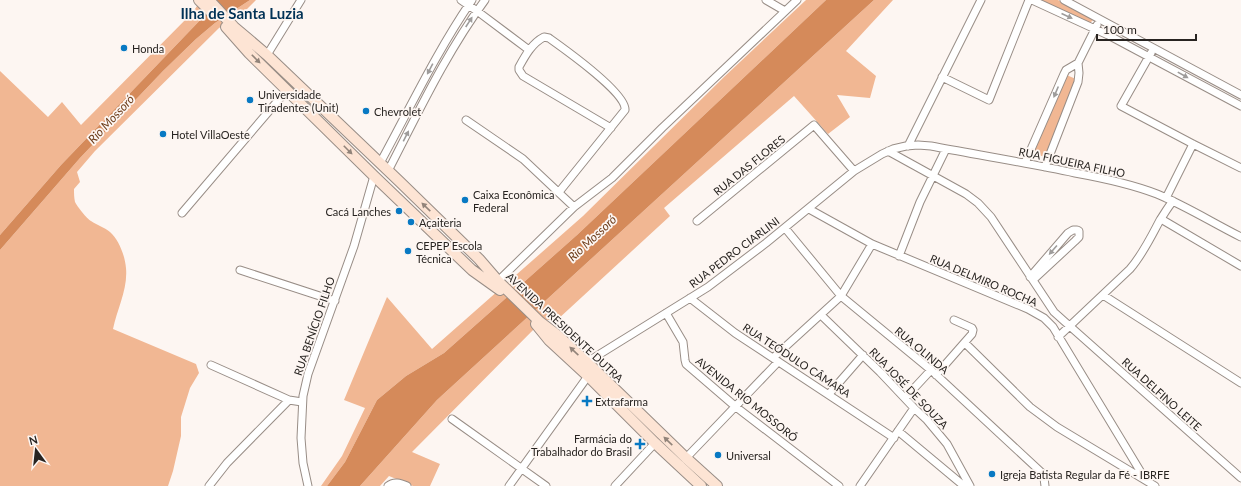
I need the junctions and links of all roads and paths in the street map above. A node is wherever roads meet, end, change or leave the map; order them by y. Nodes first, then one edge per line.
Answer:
1 (199, 0) edge
2 (209, 0) edge
3 (301, 0) edge
4 (461, 0) edge
5 (485, 0) edge
6 (766, 0) edge
7 (797, 0) edge
8 (981, 0) edge
9 (1030, 0) edge
10 (1064, 0) edge
11 (471, 2) edge
12 (477, 10) junction
13 (785, 10) junction
14 (1099, 20) junction
15 (1095, 28) junction
16 (232, 29) junction
17 (442, 48) junction
18 (1153, 49) junction
19 (529, 50) junction
20 (450, 53) junction
21 (267, 55) junction
22 (1149, 56) junction
23 (1078, 63) junction
24 (942, 77) junction
25 (287, 90) junction
26 (1241, 96) edge
27 (1241, 106) edge
28 (406, 114) junction
29 (415, 119) junction
30 (466, 120) dead end
31 (336, 121) junction
32 (611, 128) junction
33 (328, 130) junction
34 (1193, 144) junction
35 (908, 146) junction
36 (946, 149) junction
37 (888, 151) junction
38 (380, 163) junction
39 (1025, 163) junction
40 (1045, 167) junction
41 (1241, 168) edge
42 (388, 171) junction
43 (854, 171) junction
44 (374, 176) junction
45 (933, 176) junction
46 (559, 192) junction
47 (1169, 200) junction
48 (574, 207) junction
49 (809, 209) junction
50 (182, 213) dead end
51 (1161, 219) junction
52 (697, 222) dead end
53 (785, 228) junction
54 (1241, 237) edge
55 (872, 244) junction
56 (899, 256) junction
57 (1241, 266) edge
58 (240, 270) dead end
59 (1031, 278) junction
60 (498, 285) junction
61 (1102, 294) junction
62 (841, 296) junction
63 (690, 298) junction
64 (335, 301) junction
65 (666, 313) junction
66 (821, 315) junction
67 (954, 320) dead end
68 (538, 323) junction
69 (1069, 326) junction
70 (1058, 337) junction
71 (965, 343) junction
72 (863, 355) junction
73 (776, 360) junction
74 (587, 362) junction
75 (210, 365) dead end
76 (934, 373) junction
77 (588, 376) junction
78 (1241, 383) edge
79 (829, 394) junction
80 (905, 398) junction
81 (289, 400) junction
82 (302, 402) junction
83 (736, 407) junction
84 (914, 408) junction
85 (452, 419) dead end
86 (898, 431) junction
87 (894, 438) junction
88 (655, 443) junction
89 (686, 458) junction
90 (522, 468) junction
91 (1241, 478) edge
92 (1145, 479) junction
93 (209, 486) edge
94 (308, 486) edge
95 (388, 486) edge
96 (407, 486) edge
97 (509, 486) edge
98 (546, 486) edge
99 (615, 486) edge
100 (702, 486) edge
101 (717, 486) edge
102 (839, 486) edge
103 (860, 486) edge
104 (964, 486) edge
105 (970, 486) edge
106 (1045, 486) edge
107 (1155, 486) edge

1 - 16 main road, AVENIDA PRESIDENTE DUTRA
2 - 16 main road, AVENIDA PRESIDENTE DUTRA
3 - 21 street
4 - 11 street
5 - 12 street
6 - 13 street
7 - 13 street
8 - 24 street
9 -> 15 street
9 - 24 street
10 - 14 street
11 - 12 street
11 - 17 street
12 - 19 street
20 -> 12 street
13 - 48 street
14 - 15 street
14 - 18 street
15 - 22 street
15 - 23 street
16 - 21 main road, AVENIDA PRESIDENTE DUTRA
16 -> 25 main road, AVENIDA PRESIDENTE DUTRA
17 - 20 street
17 -> 28 street
18 - 22 street
18 - 26 street
19 - 32 street
19 - 32 street
20 - 29 street
21 - 31 main road, AVENIDA PRESIDENTE DUTRA
22 -> 27 street
22 - 34 street
23 -> 39 street
23 - 40 street
24 - 35 street
25 - 33 main road, AVENIDA PRESIDENTE DUTRA
25 - 50 street
28 - 29 street
28 - 38 street
42 -> 29 street
30 - 46 street
31 - 33 main road
31 - 38 main road, AVENIDA PRESIDENTE DUTRA
32 - 46 street
33 -> 44 main road, AVENIDA PRESIDENTE DUTRA
34 - 41 street
34 - 47 street
35 - 36 street, RUA FIGUEIRA FILHO
35 - 37 street, RUA FIGUEIRA FILHO
36 - 39 street, RUA FIGUEIRA FILHO
36 - 45 street
37 - 43 street, RUA PEDRO CIARLINI
37 - 45 street, RUA DELFINO LEITE
38 - 42 main road, AVENIDA PRESIDENTE DUTRA
39 - 40 street, RUA FIGUEIRA FILHO
40 - 47 street, RUA FIGUEIRA FILHO
60 -> 42 main road, AVENIDA PRESIDENTE DUTRA
43 - 49 street, RUA PEDRO CIARLINI
43 - 52 street, RUA DAS FLORES
44 - 60 main road, AVENIDA PRESIDENTE DUTRA
44 - 64 street, RUA BENÍCIO FILHO
45 - 56 street
45 - 59 street, RUA DELFINO LEITE
46 - 48 street
47 - 51 street
47 - 54 street, RUA FIGUEIRA FILHO
48 - 60 street
49 - 53 street, RUA PEDRO CIARLINI
49 - 55 street, RUA DELMIRO ROCHA
51 - 57 street
51 - 61 street
53 - 62 street, RUA OLINDA
53 - 63 street, RUA PEDRO CIARLINI
55 - 56 street, RUA DELMIRO ROCHA
55 - 62 street
56 - 70 street, RUA DELMIRO ROCHA
58 - 64 street
59 -> 59 street
59 - 69 street, RUA DELFINO LEITE
60 - 68 main road, AVENIDA PRESIDENTE DUTRA
61 - 69 street
61 - 78 street
62 - 66 street
62 - 76 street, RUA OLINDA
63 - 65 street, RUA PEDRO CIARLINI
63 - 73 street, RUA TEÓDULO CÂMARA
64 - 82 street, RUA BENÍCIO FILHO
65 - 74 street, RUA PEDRO CIARLINI
65 - 83 street, AVENIDA RIO MOSSORÓ
66 - 72 street, RUA JOSÉ DE SOUZA
66 - 73 street
67 - 71 street
74 -> 68 main road, AVENIDA PRESIDENTE DUTRA
68 - 77 main road, AVENIDA PRESIDENTE DUTRA
69 - 70 street
69 - 91 street, RUA DELFINO LEITE
70 - 92 street, RUA DELMIRO ROCHA
71 - 76 street
71 - 92 street
72 - 79 street
72 - 80 street, RUA JOSÉ DE SOUZA
73 - 79 street, RUA TEÓDULO CÂMARA
73 - 83 street
89 -> 74 main road, AVENIDA PRESIDENTE DUTRA
75 - 81 street
76 - 80 street
76 - 106 street, RUA OLINDA
77 - 88 main road, AVENIDA PRESIDENTE DUTRA
77 - 90 street
79 - 87 street, RUA TEÓDULO CÂMARA
80 - 84 street, RUA JOSÉ DE SOUZA
81 - 82 street
81 - 93 street
82 - 94 street, RUA BENÍCIO FILHO
83 - 89 street
83 - 102 street, AVENIDA RIO MOSSORÓ
84 - 86 street
84 - 105 street, RUA JOSÉ DE SOUZA
85 - 90 street
86 - 87 street
86 - 104 street
87 - 103 street
88 - 99 street
88 - 100 main road, AVENIDA PRESIDENTE DUTRA
89 - 101 main road, AVENIDA PRESIDENTE DUTRA
90 - 97 street
90 - 98 street
92 - 107 street
95 - 96 street

